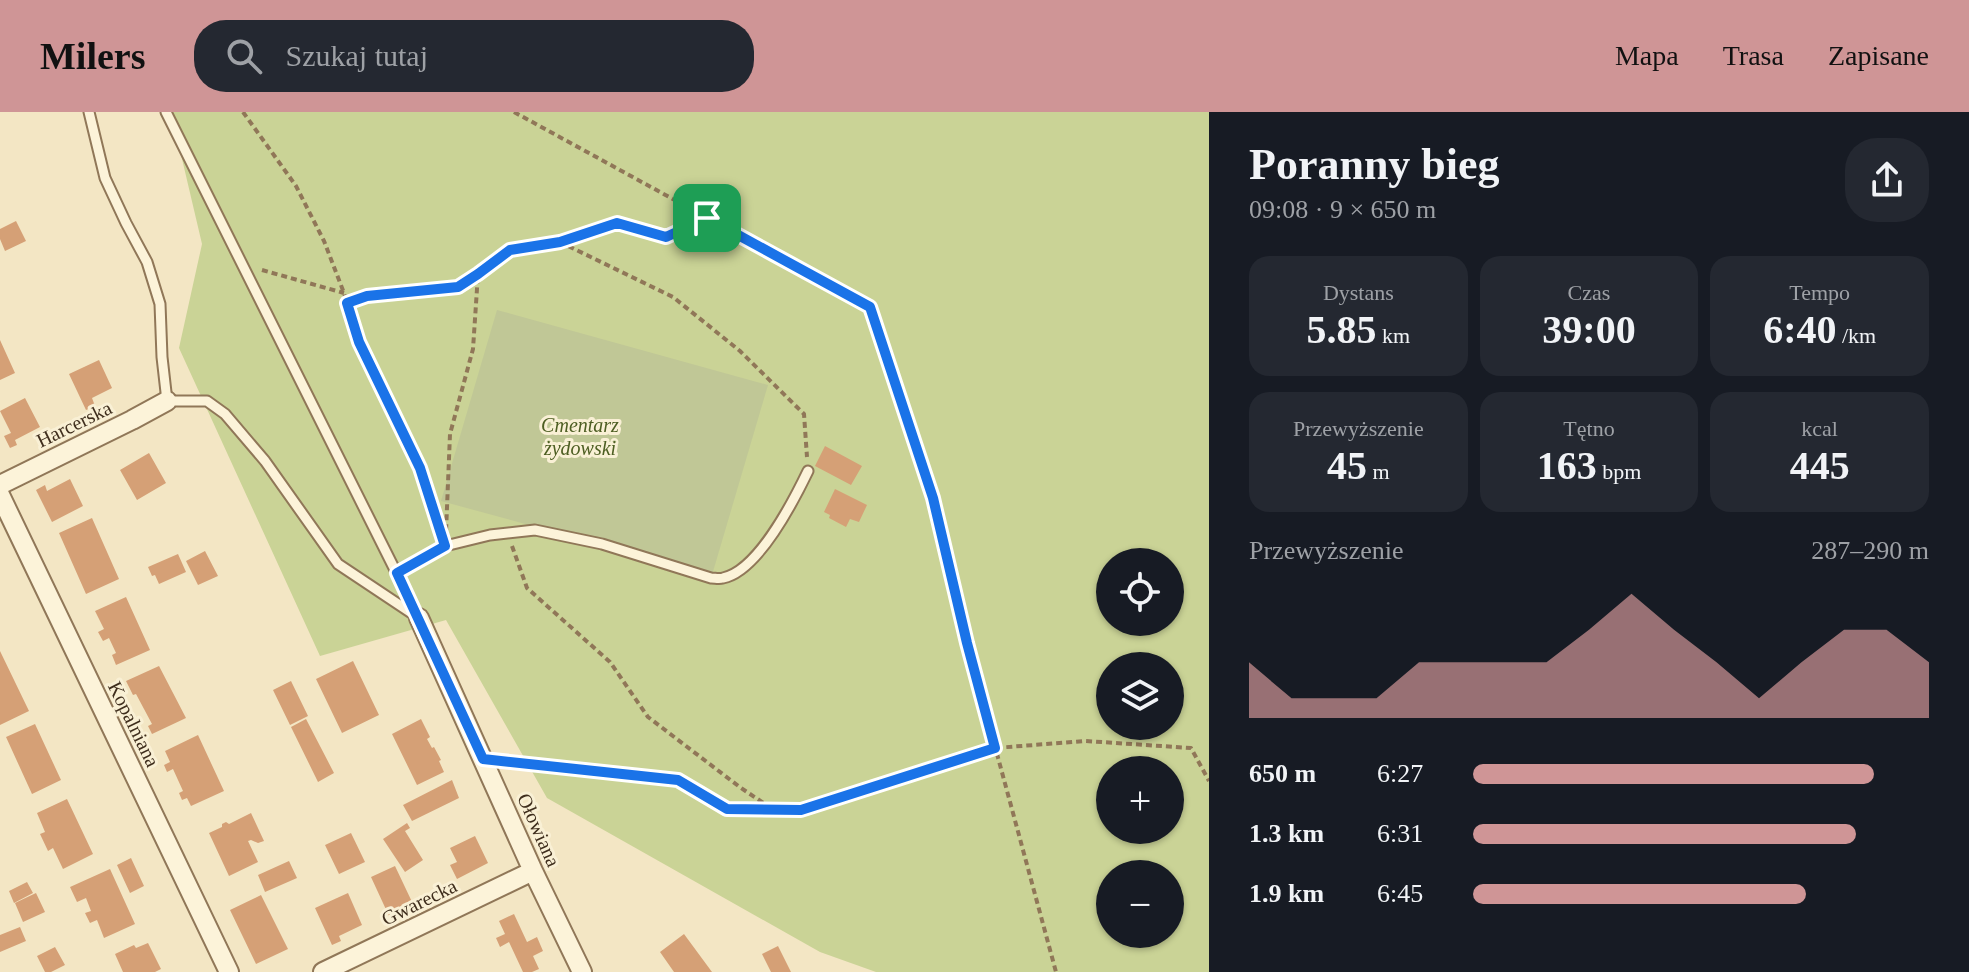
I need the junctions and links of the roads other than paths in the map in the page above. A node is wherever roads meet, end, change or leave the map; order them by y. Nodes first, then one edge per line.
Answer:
1 (89, 112) edge
2 (166, 112) edge
3 (167, 401) junction
4 (808, 471) road end
5 (0, 485) edge
6 (0, 495) edge
7 (397, 573) junction
8 (419, 618) junction
9 (533, 871) junction
10 (229, 972) edge
11 (323, 972) edge
12 (582, 972) edge

1 - 3 lane
2 - 7 lane
3 - 5 street, Harcerska
3 - 8 lane
4 - 7 lane
6 - 10 street, Kopalniana
7 - 8 lane
8 - 9 street, Ołowiana
9 - 11 street, Gwarecka
9 - 12 street, Ołowiana

